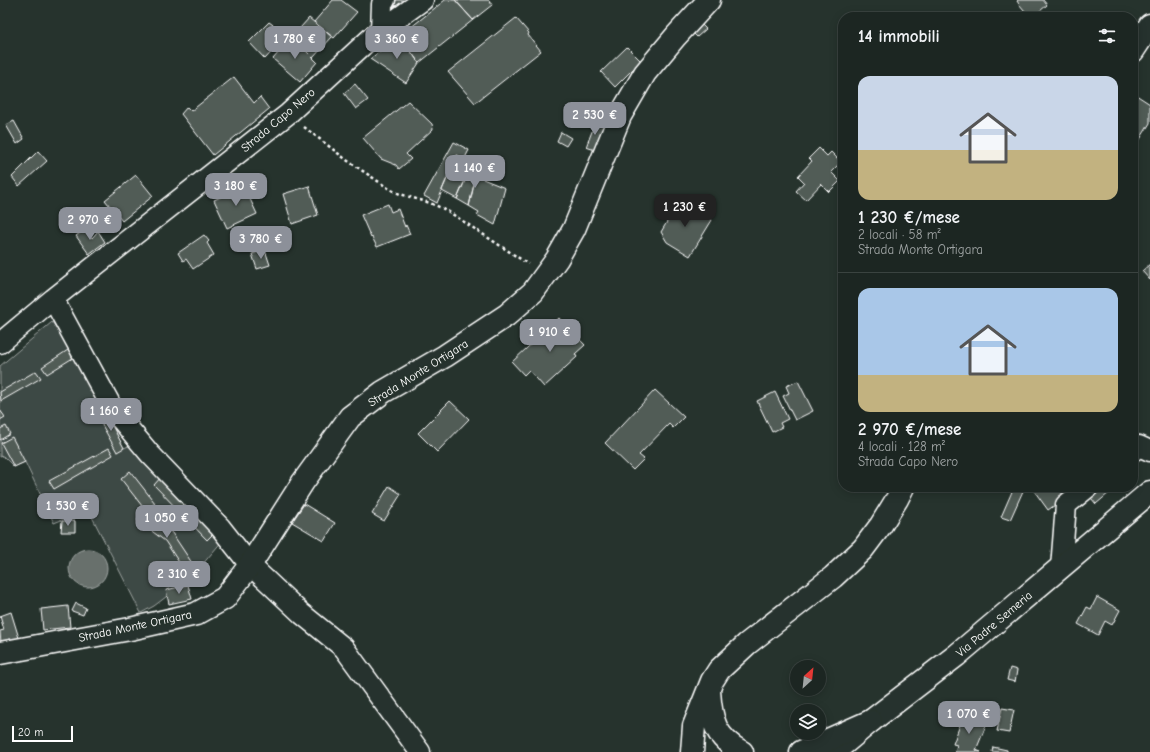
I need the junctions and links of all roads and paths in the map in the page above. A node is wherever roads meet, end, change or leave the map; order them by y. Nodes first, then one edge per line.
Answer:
1 (385, 0) edge
2 (423, 0) edge
3 (709, 0) edge
4 (1150, 26) edge
5 (381, 31) junction
6 (1138, 43) edge
7 (301, 124) dead end
8 (546, 274) junction
9 (53, 299) junction
10 (0, 343) edge
11 (1138, 447) edge
12 (1150, 451) edge
13 (900, 492) edge
14 (1082, 492) edge
15 (1150, 492) edge
16 (250, 565) junction
17 (1061, 568) junction
18 (0, 653) edge
19 (709, 691) junction
20 (871, 721) junction
21 (737, 750) edge
22 (420, 752) edge
23 (692, 752) edge
24 (801, 752) edge
25 (834, 752) edge

1 - 5 street
2 - 5 street, Strada Capo Nero
3 - 8 main road, Strada Monte Ortigara
4 - 6 main road
5 - 9 street, Strada Capo Nero
7 - 8 path
8 - 16 main road, Strada Monte Ortigara
9 - 10 street, Strada Capo Nero
9 - 16 street
11 - 12 street
13 - 19 main road
14 - 17 street
15 - 17 main road, Via Padre Semeria
16 - 18 main road, Strada Monte Ortigara
16 - 22 street
17 - 20 main road, Via Padre Semeria
19 - 21 main road
19 - 23 main road
20 - 24 main road
20 - 25 main road, Via Padre Semeria

